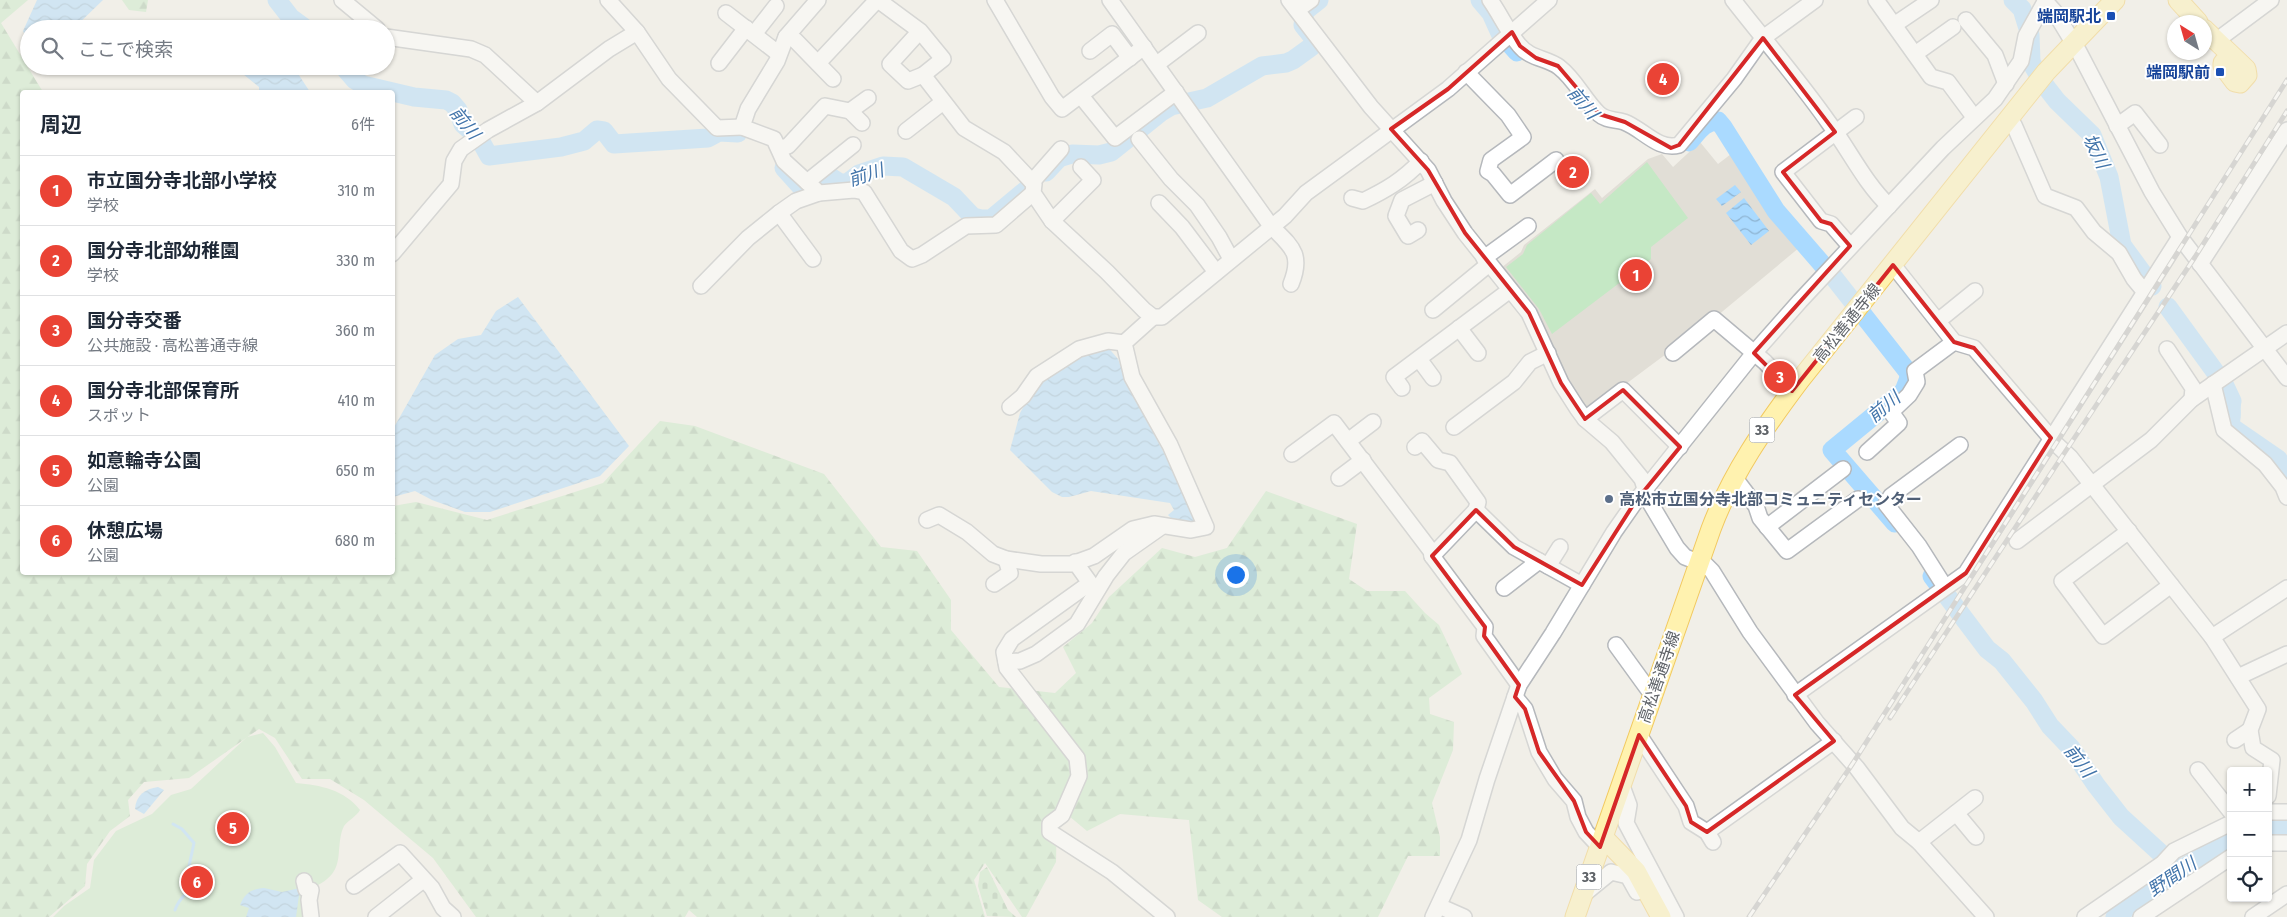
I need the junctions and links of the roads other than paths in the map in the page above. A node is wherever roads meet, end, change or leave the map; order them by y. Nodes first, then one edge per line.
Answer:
1 (342, 0) edge
2 (608, 0) edge
3 (818, 0) edge
4 (878, 0) edge
5 (995, 0) edge
6 (1110, 0) edge
7 (1311, 0) edge
8 (1490, 0) edge
9 (1550, 0) edge
10 (1733, 0) edge
11 (1816, 0) edge
12 (1876, 0) edge
13 (1931, 0) edge
14 (2046, 0) edge
15 (2114, 0) edge
16 (2178, 0) edge
17 (2271, 0) edge
18 (1293, 5) edge
19 (776, 6) dead end
20 (726, 13) dead end
21 (2192, 15) edge
22 (366, 20) edge
23 (1894, 25) junction
24 (750, 31) junction
25 (920, 31) junction
26 (636, 32) junction
27 (1512, 32) junction
28 (1198, 33) dead end
29 (2212, 34) edge
30 (786, 37) junction
31 (2212, 37) edge
32 (395, 38) edge
33 (1763, 38) junction
34 (2072, 42) junction
35 (1144, 47) junction
36 (1090, 51) dead end
37 (779, 54) junction
38 (1915, 54) junction
39 (2231, 55) dead end
40 (1130, 58) junction
41 (719, 63) dead end
42 (818, 63) junction
43 (1157, 64) junction
44 (1466, 72) junction
45 (923, 75) junction
46 (833, 79) dead end
47 (2006, 84) junction
48 (1081, 96) junction
49 (868, 98) dead end
50 (942, 102) junction
51 (1183, 102) junction
52 (537, 103) junction
53 (850, 110) junction
54 (1856, 117) dead end
55 (1974, 117) junction
56 (2007, 120) junction
57 (862, 123) dead end
58 (2117, 126) junction
59 (742, 127) junction
60 (1391, 129) junction
61 (2287, 130) edge
62 (906, 131) dead end
63 (1835, 132) junction
64 (1139, 139) dead end
65 (853, 145) dead end
66 (2160, 145) dead end
67 (780, 148) junction
68 (1061, 149) dead end
69 (1556, 160) dead end
70 (1421, 161) junction
71 (1081, 167) dead end
72 (807, 182) junction
73 (1435, 183) junction
74 (1033, 188) junction
75 (819, 192) junction
76 (1352, 198) dead end
77 (1159, 202) dead end
78 (1889, 206) junction
79 (780, 213) junction
80 (1052, 221) junction
81 (1271, 226) junction
82 (1528, 226) dead end
83 (1418, 230) dead end
84 (2180, 237) junction
85 (1850, 246) junction
86 (395, 250) edge
87 (1231, 259) junction
88 (812, 260) dead end
89 (1486, 261) junction
90 (2200, 264) junction
91 (1893, 265) junction
92 (1216, 272) junction
93 (1291, 284) dead end
94 (701, 286) dead end
95 (1510, 290) junction
96 (1975, 291) dead end
97 (2144, 291) junction
98 (1433, 310) dead end
99 (1153, 317) junction
100 (1938, 321) junction
101 (1459, 328) junction
102 (2287, 333) edge
103 (1954, 342) junction
104 (1124, 343) junction
105 (2167, 348) dead end
106 (2264, 349) junction
107 (1478, 353) dead end
108 (1548, 353) junction
109 (1673, 353) dead end
110 (1754, 353) junction
111 (1418, 359) junction
112 (1433, 378) dead end
113 (2287, 378) edge
114 (2217, 381) junction
115 (1402, 388) dead end
116 (1792, 391) junction
117 (2192, 399) junction
118 (1010, 407) dead end
119 (1585, 418) junction
120 (1373, 422) dead end
121 (1454, 427) dead end
122 (2051, 438) junction
123 (1348, 441) junction
124 (1423, 441) dead end
125 (1960, 445) dead end
126 (1680, 447) junction
127 (1867, 452) dead end
128 (1292, 454) dead end
129 (1363, 460) junction
130 (1844, 470) dead end
131 (1734, 477) junction
132 (1339, 478) dead end
133 (2093, 485) junction
134 (1645, 490) junction
135 (2287, 497) edge
136 (1858, 499) dead end
137 (1476, 510) junction
138 (926, 520) dead end
139 (1163, 526) junction
140 (1767, 526) junction
141 (2129, 531) junction
142 (2016, 541) dead end
143 (1560, 547) dead end
144 (1432, 556) junction
145 (1006, 559) junction
146 (1075, 562) junction
147 (1544, 563) junction
148 (1699, 563) junction
149 (994, 584) dead end
150 (1582, 585) junction
151 (2171, 585) junction
152 (1945, 587) junction
153 (1504, 588) dead end
154 (2287, 588) edge
155 (2212, 637) junction
156 (1616, 645) dead end
157 (2287, 654) edge
158 (1006, 662) junction
159 (2238, 677) junction
160 (1517, 691) junction
161 (1795, 695) junction
162 (1653, 696) junction
163 (2250, 730) junction
164 (1639, 736) junction
165 (2235, 740) dead end
166 (1834, 741) junction
167 (2271, 767) edge
168 (2198, 770) dead end
169 (1622, 786) junction
170 (1975, 798) dead end
171 (2227, 807) edge
172 (2272, 812) edge
173 (2287, 812) edge
174 (1956, 813) junction
175 (2227, 825) edge
176 (1976, 837) dead end
177 (1602, 842) junction
178 (1919, 842) junction
179 (2287, 842) edge
180 (2272, 843) edge
181 (2227, 860) edge
182 (423, 880) junction
183 (304, 881) dead end
184 (354, 886) dead end
185 (1584, 894) junction
186 (2287, 894) edge
187 (1436, 912) edge
188 (310, 917) edge
189 (376, 917) edge
190 (453, 917) edge
191 (1167, 917) edge
192 (1464, 917) edge
193 (1575, 917) edge
194 (1651, 917) edge
195 (1661, 917) edge
196 (1676, 917) edge
197 (1986, 917) edge
198 (2085, 917) edge
199 (2141, 917) edge
200 (2253, 917) edge

1 - 22 street
2 - 26 street
3 - 30 street
4 - 25 street
4 - 42 street
5 - 48 street
6 - 35 street
7 - 18 street
8 - 27 street
9 - 27 street
10 - 33 street
11 - 33 street
12 - 23 street
13 - 23 street
14 - 34 street
14 - 47 street
15 - 34 main road, 高松善通寺線 / 33
16 - 21 main road
17 - 29 street
18 - 60 street
19 - 24 street
20 - 24 street
23 - 38 street
24 - 37 street
24 - 41 street
25 - 45 street
25 - 45 street
26 - 52 street
26 - 59 street
27 - 33 street
27 - 44 street
28 - 43 street
30 - 37 street
30 - 42 street
31 - 39 main road
32 - 52 street
33 - 63 street
34 - 56 main road, 高松善通寺線 / 33
34 - 58 street
35 - 40 street
35 - 43 street
36 - 40 street
37 - 59 street
38 - 47 street
38 - 55 street
40 - 48 street
42 - 46 street
43 - 51 street
44 - 60 street
44 - 69 street
45 - 50 street
47 - 55 street
48 - 51 street
49 - 53 street
50 - 62 street
50 - 74 street
51 - 81 street
52 - 86 street
53 - 57 street
53 - 67 street
54 - 63 street
55 - 78 street
56 - 91 main road, 高松善通寺線 / 33
56 - 97 street
58 - 66 street
58 - 84 street
59 - 67 street
60 - 70 street
60 - 81 street
61 - 90 street
63 - 78 street
63 - 85 street
64 - 87 street
65 - 72 street
67 - 72 street
68 - 74 street
70 - 73 street
70 - 76 street
71 - 80 street
72 - 75 street
73 - 83 street
73 - 89 street
74 - 75 street
74 - 80 street
75 - 79 street
77 - 92 street
78 - 85 street
79 - 88 street
79 - 94 street
80 - 99 street
81 - 87 street
81 - 93 street
82 - 89 street
84 - 90 street
84 - 97 street
85 - 110 street
87 - 92 street
89 - 95 street
89 - 98 street
90 - 106 street
91 - 100 street
91 - 116 main road, 高松善通寺線 / 33
92 - 99 street
95 - 101 street
95 - 108 street
96 - 100 street
97 - 122 street
99 - 104 street
100 - 103 street
101 - 107 street
101 - 111 street
102 - 106 street
103 - 122 street
103 - 127 street
104 - 118 street
104 - 139 street
105 - 117 street
106 - 113 street
106 - 114 street
108 - 119 street
108 - 121 street
109 - 110 street
110 - 116 street
110 - 126 street
111 - 112 street
111 - 115 street
114 - 117 street
114 - 135 street
116 - 131 main road, 高松善通寺線 / 33
117 - 133 street
119 - 126 street
119 - 134 street
120 - 123 street
122 - 133 street
122 - 152 street
123 - 128 street
123 - 129 street
124 - 137 street
125 - 152 street
126 - 134 street
129 - 132 street
129 - 144 street
130 - 140 street
131 - 140 street
131 - 148 main road, 高松善通寺線 / 33
133 - 141 street
133 - 142 street
134 - 148 street
134 - 150 street
136 - 140 street
137 - 144 street
137 - 147 street
138 - 145 street
139 - 146 street
139 - 158 street
141 - 151 street
141 - 151 street
143 - 147 street
144 - 160 street
145 - 146 street
145 - 149 street
146 - 158 street
147 - 150 street
147 - 153 street
148 - 161 street
148 - 162 main road, 高松善通寺線 / 33
150 - 160 street
151 - 155 street
152 - 161 street
154 - 155 street
155 - 159 street
156 - 162 street
157 - 159 street
158 - 191 street
159 - 163 street
160 - 177 street
160 - 187 street
161 - 166 street
162 - 164 main road, 高松善通寺線 / 33
163 - 165 street
163 - 167 street
164 - 166 street
164 - 169 main road, 高松善通寺線 / 33
166 - 178 street
168 - 171 street
169 - 177 main road, 高松善通寺線 / 33
169 - 196 street
170 - 174 street
172 - 173 street
174 - 176 street
174 - 178 street
175 - 198 street
177 - 185 main road, 高松善通寺線 / 33
177 - 195 main road
178 - 197 street
179 - 180 street
181 - 199 street
182 - 184 street
182 - 189 street
182 - 190 street
183 - 188 street
185 - 193 main road, 高松善通寺線 / 33
185 - 194 street
186 - 200 street
187 - 192 street

